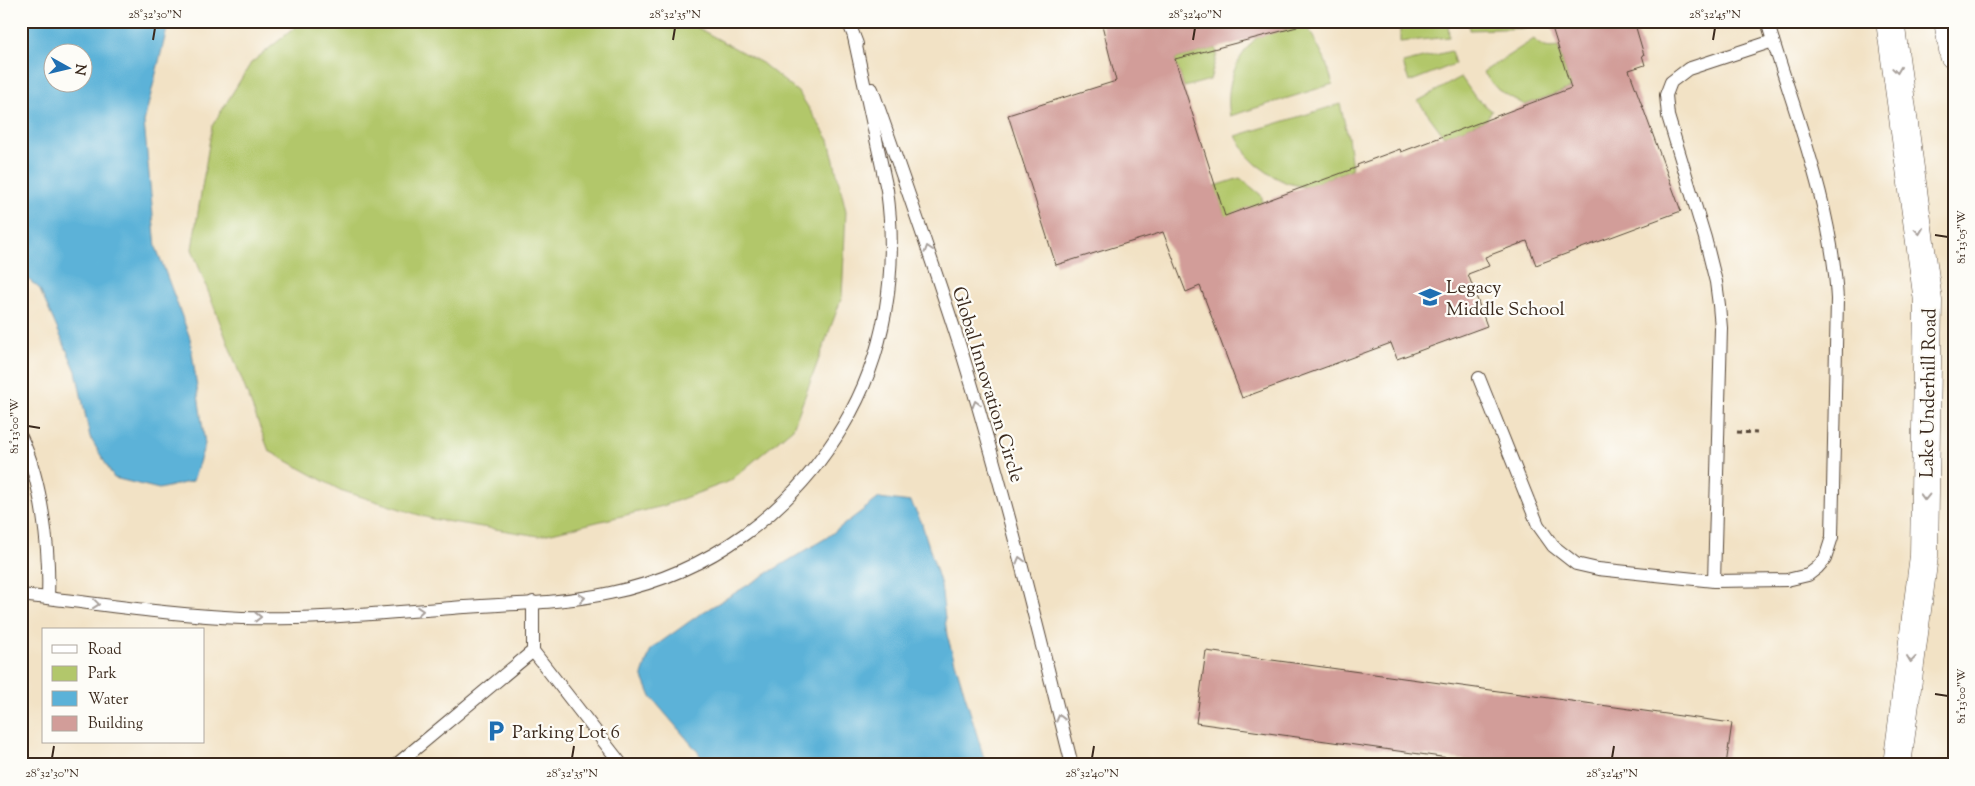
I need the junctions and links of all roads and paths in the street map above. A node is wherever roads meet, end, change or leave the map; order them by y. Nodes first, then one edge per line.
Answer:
1 (848, 21) edge
2 (1767, 21) edge
3 (1890, 21) edge
4 (1948, 21) edge
5 (854, 37) junction
6 (1773, 41) junction
7 (1954, 55) edge
8 (1479, 378) dead end
9 (1737, 432) dead end
10 (1758, 433) dead end
11 (21, 437) edge
12 (1714, 582) junction
13 (21, 595) edge
14 (48, 598) junction
15 (533, 602) junction
16 (533, 651) junction
17 (396, 765) edge
18 (622, 765) edge
19 (1072, 765) edge
20 (1897, 765) edge

1 - 5 lane, Global Innovation Circle
2 - 6 lane
3 -> 20 street, Lake Underhill Road
4 - 7 street
15 -> 5 lane
19 -> 5 lane, Global Innovation Circle
6 - 12 lane
6 - 12 lane
8 - 12 lane
9 - 10 path
11 - 14 lane
13 - 14 lane
14 -> 15 lane
15 - 16 lane
16 - 17 lane
16 - 18 lane

